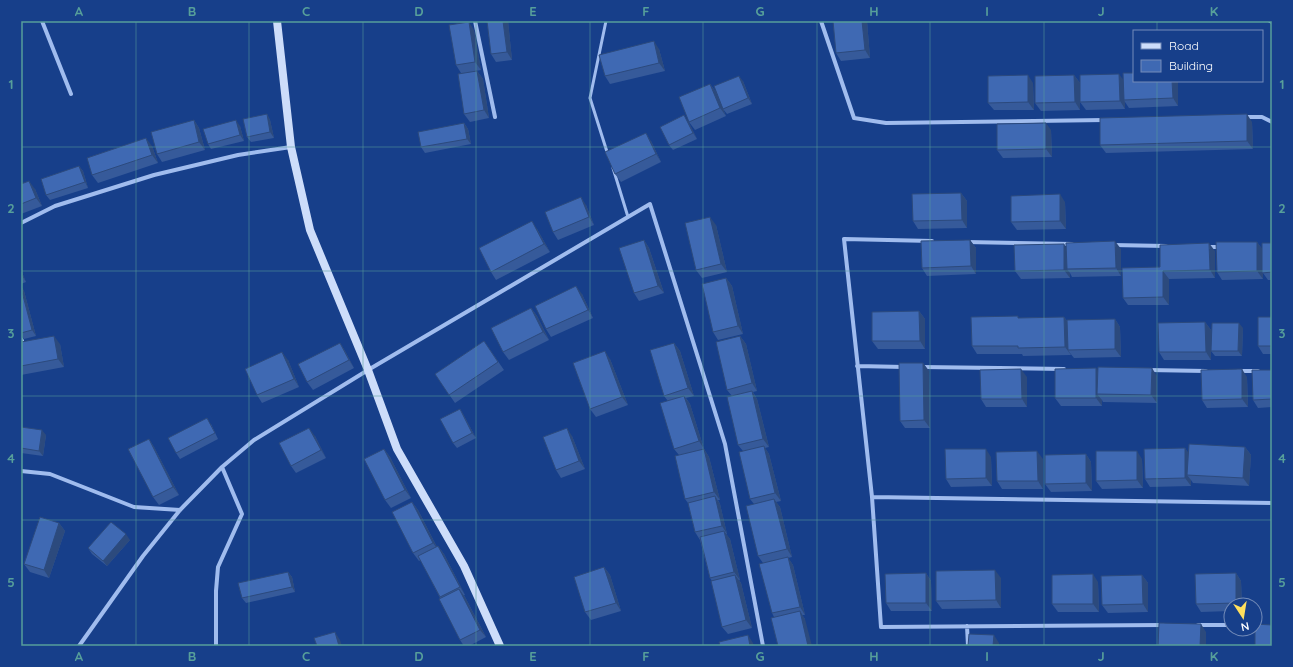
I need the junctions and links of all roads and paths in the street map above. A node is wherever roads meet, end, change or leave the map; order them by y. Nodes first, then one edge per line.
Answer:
1 (42, 21) edge
2 (277, 21) edge
3 (475, 21) edge
4 (606, 21) edge
5 (821, 21) edge
6 (71, 94) dead end
7 (495, 117) dead end
8 (1239, 117) edge
9 (1113, 119) edge
10 (1272, 122) edge
11 (291, 147) junction
12 (609, 158) edge
13 (612, 165) edge
14 (628, 217) junction
15 (21, 223) edge
16 (938, 241) edge
17 (962, 242) edge
18 (1073, 244) edge
19 (1105, 245) edge
20 (1169, 246) edge
21 (1200, 247) edge
22 (1224, 248) edge
23 (857, 366) junction
24 (905, 367) edge
25 (913, 367) edge
26 (1073, 369) edge
27 (368, 370) junction
28 (1144, 370) edge
29 (1208, 371) edge
30 (1232, 371) edge
31 (1264, 372) edge
32 (222, 467) junction
33 (21, 471) edge
34 (872, 497) junction
35 (1272, 503) edge
36 (180, 510) junction
37 (1169, 625) edge
38 (1192, 625) edge
39 (1223, 625) edge
40 (967, 626) junction
41 (79, 646) edge
42 (216, 646) edge
43 (500, 646) edge
44 (764, 646) edge
45 (968, 646) edge

1 - 6 street
2 - 11 street
3 - 7 street
4 - 12 lane
5 - 9 street
8 - 10 street
11 - 15 street
11 - 27 street
13 - 14 lane
14 - 27 street
14 - 44 street
16 - 23 street
17 - 18 street
19 - 20 street
21 - 22 street
23 - 24 street
23 - 34 street
25 - 26 street
27 - 32 street
27 - 43 street
28 - 29 street
30 - 31 street
32 - 36 street
32 - 42 street
33 - 36 street
34 - 35 street
34 - 40 street
36 - 41 street
37 - 40 street
38 - 39 street
40 - 45 street

